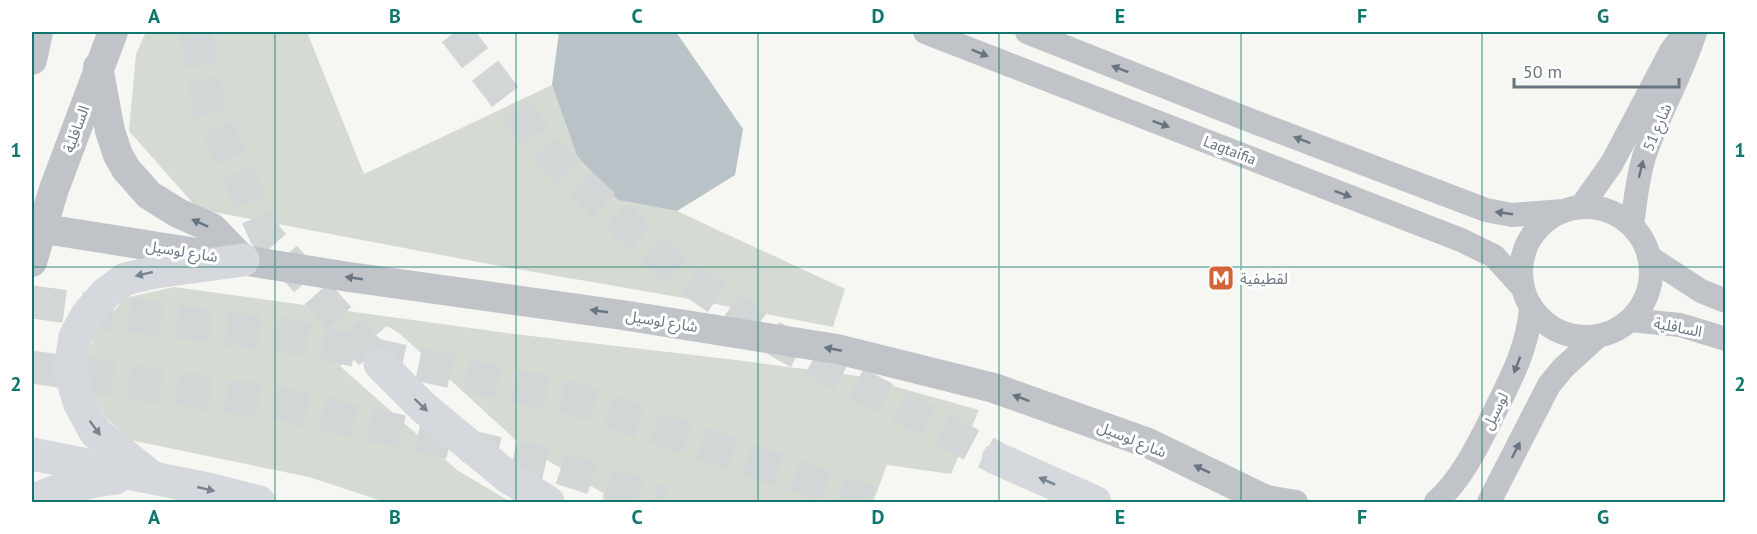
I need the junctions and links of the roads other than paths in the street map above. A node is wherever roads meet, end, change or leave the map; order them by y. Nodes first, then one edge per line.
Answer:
1 (38, 32) edge
2 (113, 32) edge
3 (925, 32) edge
4 (1027, 32) edge
5 (1685, 32) edge
6 (1695, 32) edge
7 (32, 60) edge
8 (98, 67) junction
9 (1572, 209) junction
10 (1632, 226) junction
11 (37, 228) edge
12 (1649, 257) junction
13 (243, 260) junction
14 (32, 262) edge
15 (1527, 298) junction
16 (1725, 301) edge
17 (1630, 320) junction
18 (1598, 336) junction
19 (1725, 339) edge
20 (380, 364) tunnel mouth
21 (32, 454) edge
22 (998, 459) tunnel mouth
23 (153, 478) junction
24 (1263, 499) edge
25 (32, 501) edge
26 (259, 502) edge
27 (548, 502) edge
28 (1095, 502) edge
29 (1296, 502) edge
30 (1436, 502) edge
31 (1490, 502) edge

1 - 7 street
2 - 8 street, السافلية
3 -> 15 street, Lagtaifia
9 -> 4 street
5 - 9 street, شارع 51
10 -> 6 street, شارع 51
8 - 11 street, السافلية
13 -> 8 street
9 - 10 street
9 - 15 street
10 - 12 street
11 - 13 street, شارع لوسيل
11 - 14 street, السافلية
12 - 16 street
12 - 17 street
13 -> 23 main road
24 -> 13 street, شارع لوسيل
15 - 18 street
15 -> 30 street, لوسيل
17 - 18 street
17 - 19 street, السافلية
31 -> 18 street
20 -> 27 main road
21 - 23 main road
28 -> 22 main road
23 - 25 main road
23 -> 26 main road
24 - 29 street

